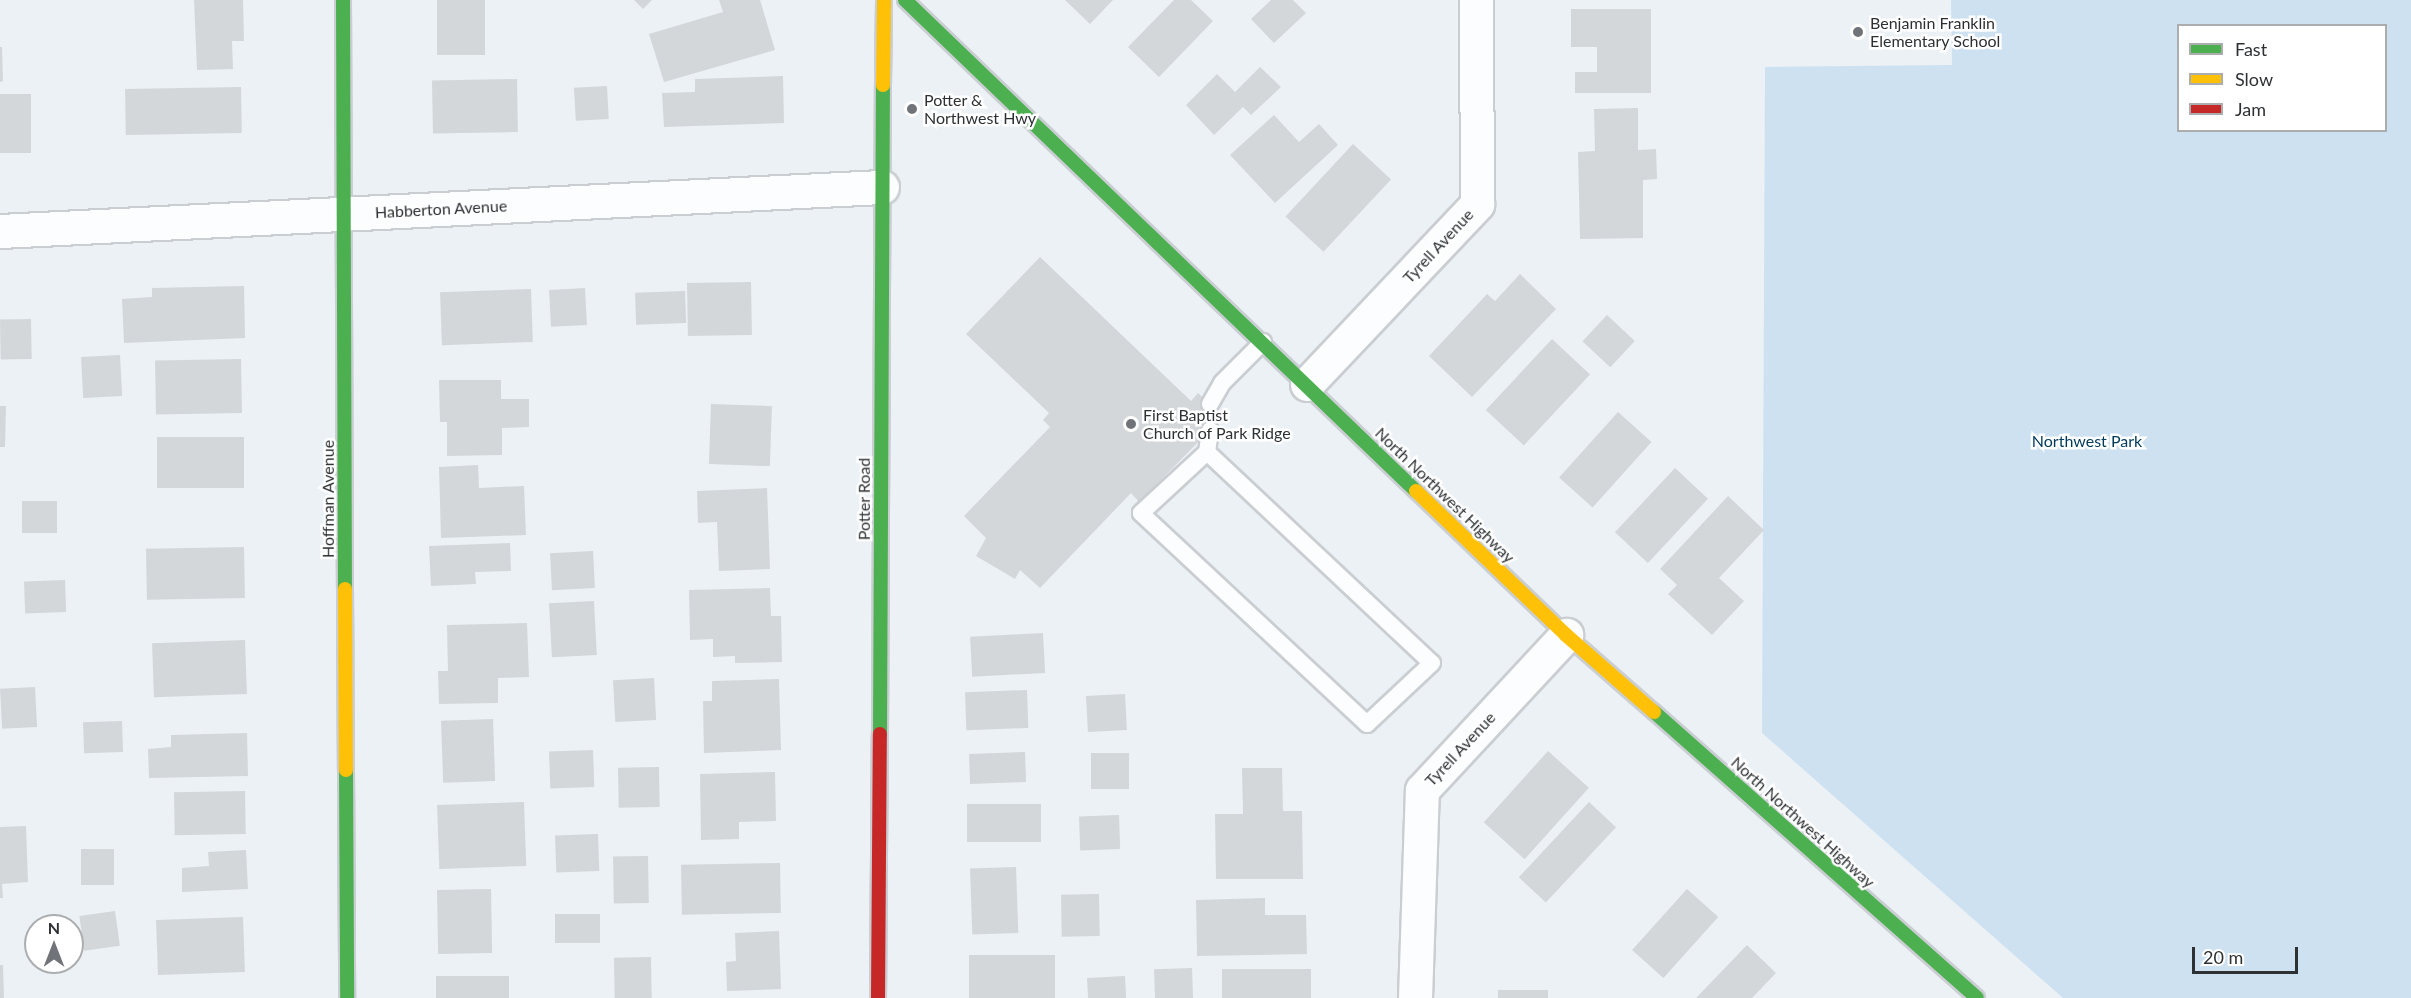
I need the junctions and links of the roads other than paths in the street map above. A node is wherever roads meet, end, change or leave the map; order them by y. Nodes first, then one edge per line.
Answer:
1 (343, 0) edge
2 (884, 0) edge
3 (905, 0) edge
4 (1476, 0) edge
5 (882, 187) junction
6 (343, 214) junction
7 (0, 231) edge
8 (1263, 342) junction
9 (1307, 384) junction
10 (1209, 404) dead end
11 (1210, 430) dead end
12 (1207, 452) junction
13 (1566, 634) junction
14 (347, 998) edge
15 (878, 998) edge
16 (1414, 998) edge
17 (1977, 998) edge

1 - 6 street, Hoffman Avenue
2 - 5 street, Potter Road
3 - 8 street, North Northwest Highway
4 - 9 street, Tyrell Avenue
5 - 6 street, Habberton Avenue
5 - 15 street, Potter Road
6 - 7 street, Habberton Avenue
6 - 14 street, Hoffman Avenue
8 - 9 street, North Northwest Highway
8 - 10 lane
9 - 13 street, North Northwest Highway
11 - 12 lane
12 - 12 lane
13 - 16 street, Tyrell Avenue
13 - 17 street, North Northwest Highway

